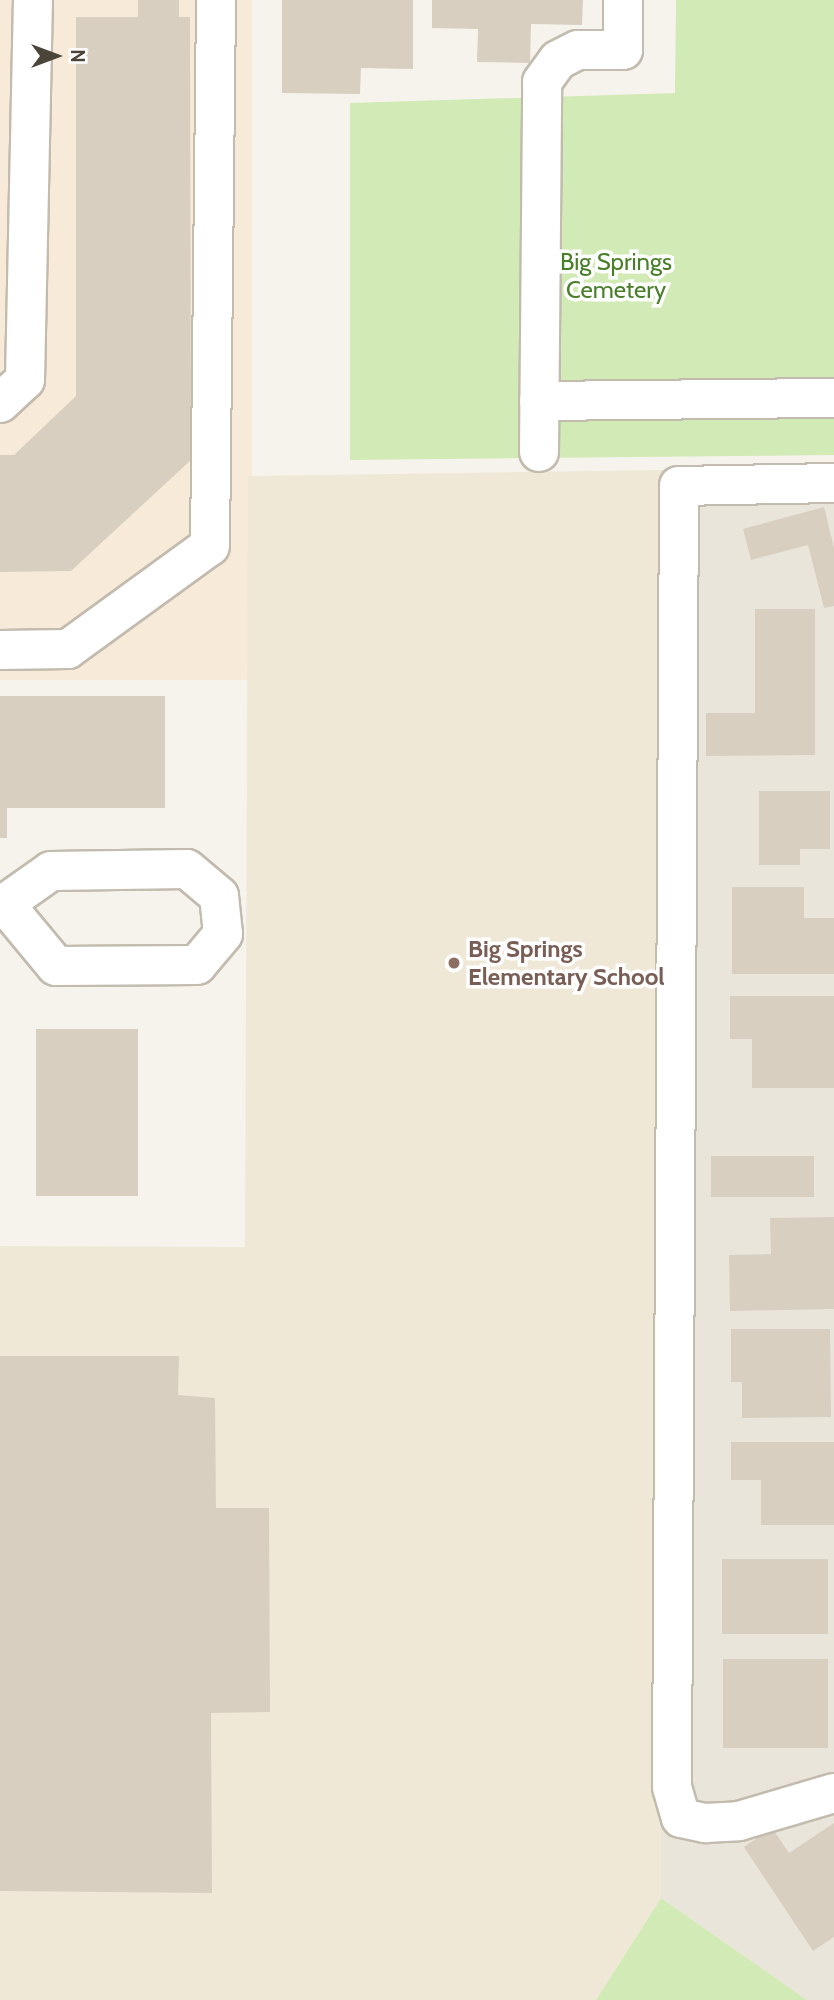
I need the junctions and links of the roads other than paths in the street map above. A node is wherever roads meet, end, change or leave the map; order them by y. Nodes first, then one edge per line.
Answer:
1 (33, 0) edge
2 (216, 0) edge
3 (623, 0) edge
4 (14, 211) edge
5 (834, 398) edge
6 (539, 401) junction
7 (0, 403) edge
8 (539, 452) dead end
9 (834, 483) edge
10 (0, 650) edge
11 (3, 907) edge
12 (834, 1793) edge

1 - 4 lane
2 - 10 lane
3 - 6 lane
4 - 7 lane
5 - 6 lane
6 - 8 lane
9 - 12 lane
11 - 11 lane

